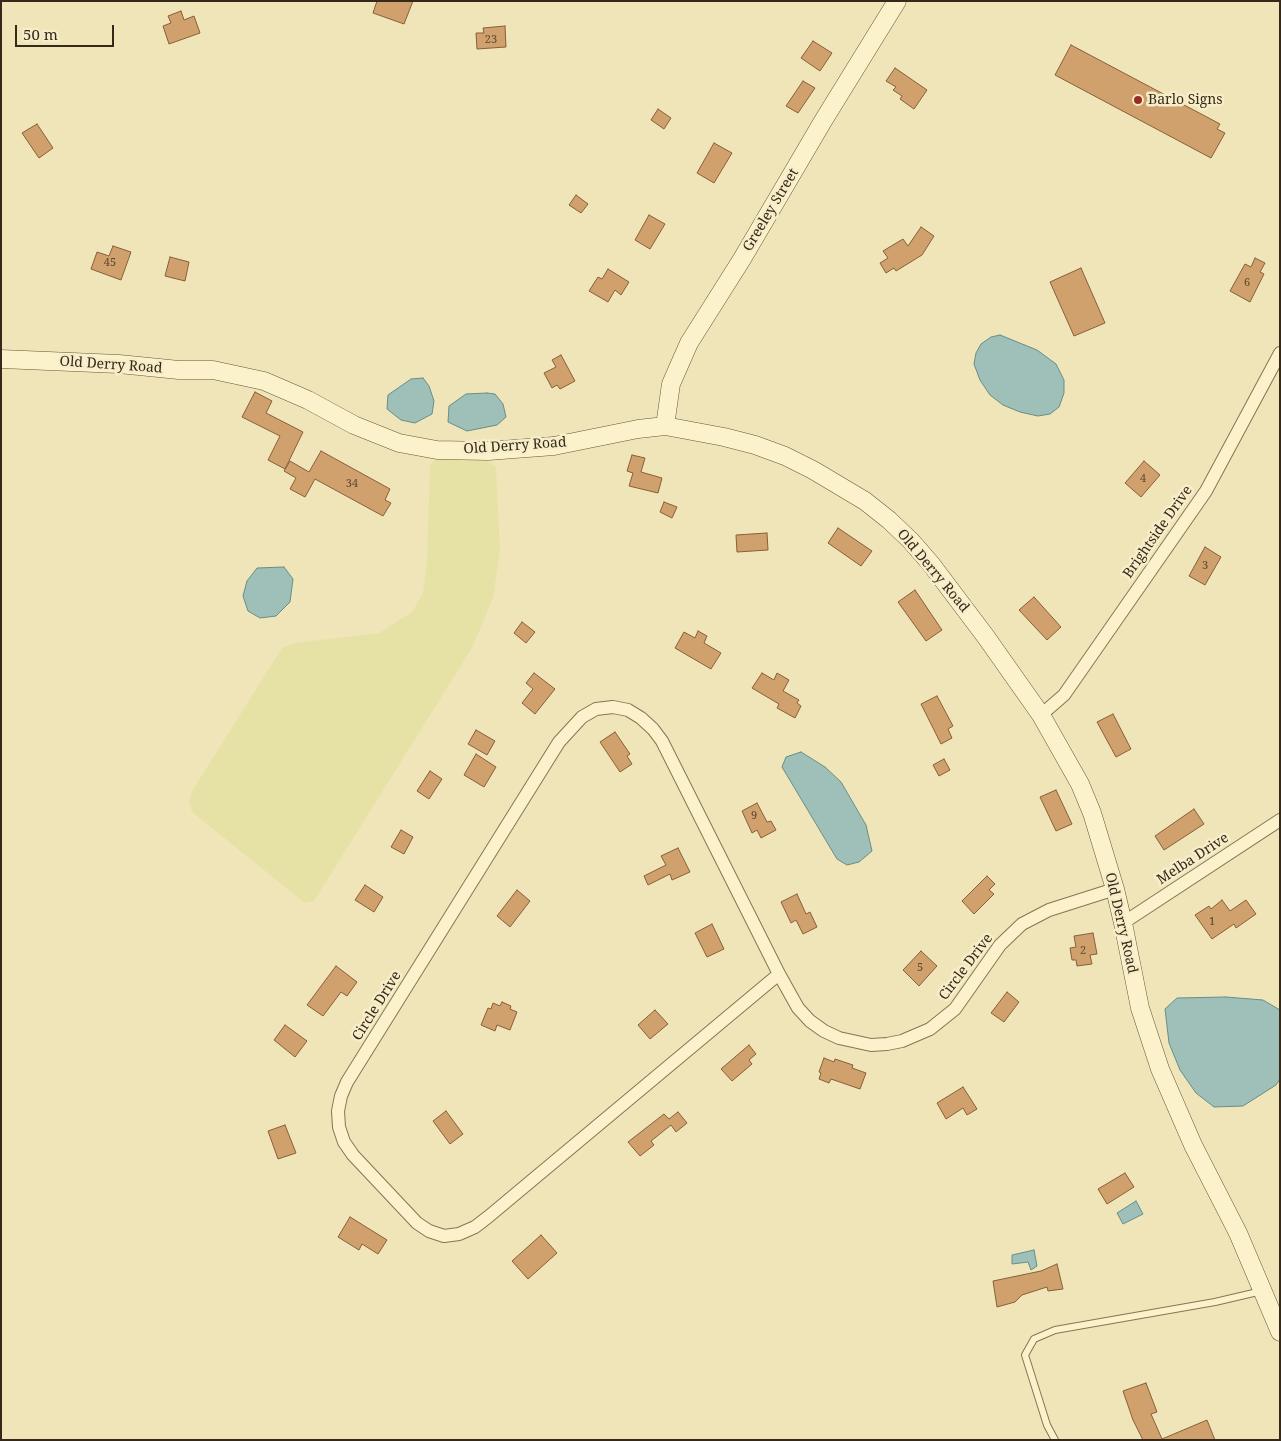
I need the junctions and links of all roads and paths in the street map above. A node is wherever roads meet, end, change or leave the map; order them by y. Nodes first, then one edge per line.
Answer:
1 (898, 1) edge
2 (1280, 353) edge
3 (1, 359) edge
4 (665, 426) junction
5 (1041, 715) junction
6 (1280, 820) edge
7 (1115, 889) junction
8 (1124, 923) junction
9 (779, 974) junction
10 (1263, 1291) junction
11 (1280, 1332) edge
12 (1055, 1440) edge

1 - 4 street, Greeley Street
2 - 5 street, Brightside Drive
3 - 4 street, Old Derry Road
4 - 5 street, Old Derry Road
5 - 7 street, Old Derry Road
6 - 8 street, Melba Drive
7 - 8 street, Old Derry Road
7 - 9 street, Circle Drive
8 - 10 street, Old Derry Road
9 - 9 street, Circle Drive
10 - 11 street, Old Derry Road
10 - 12 lane

